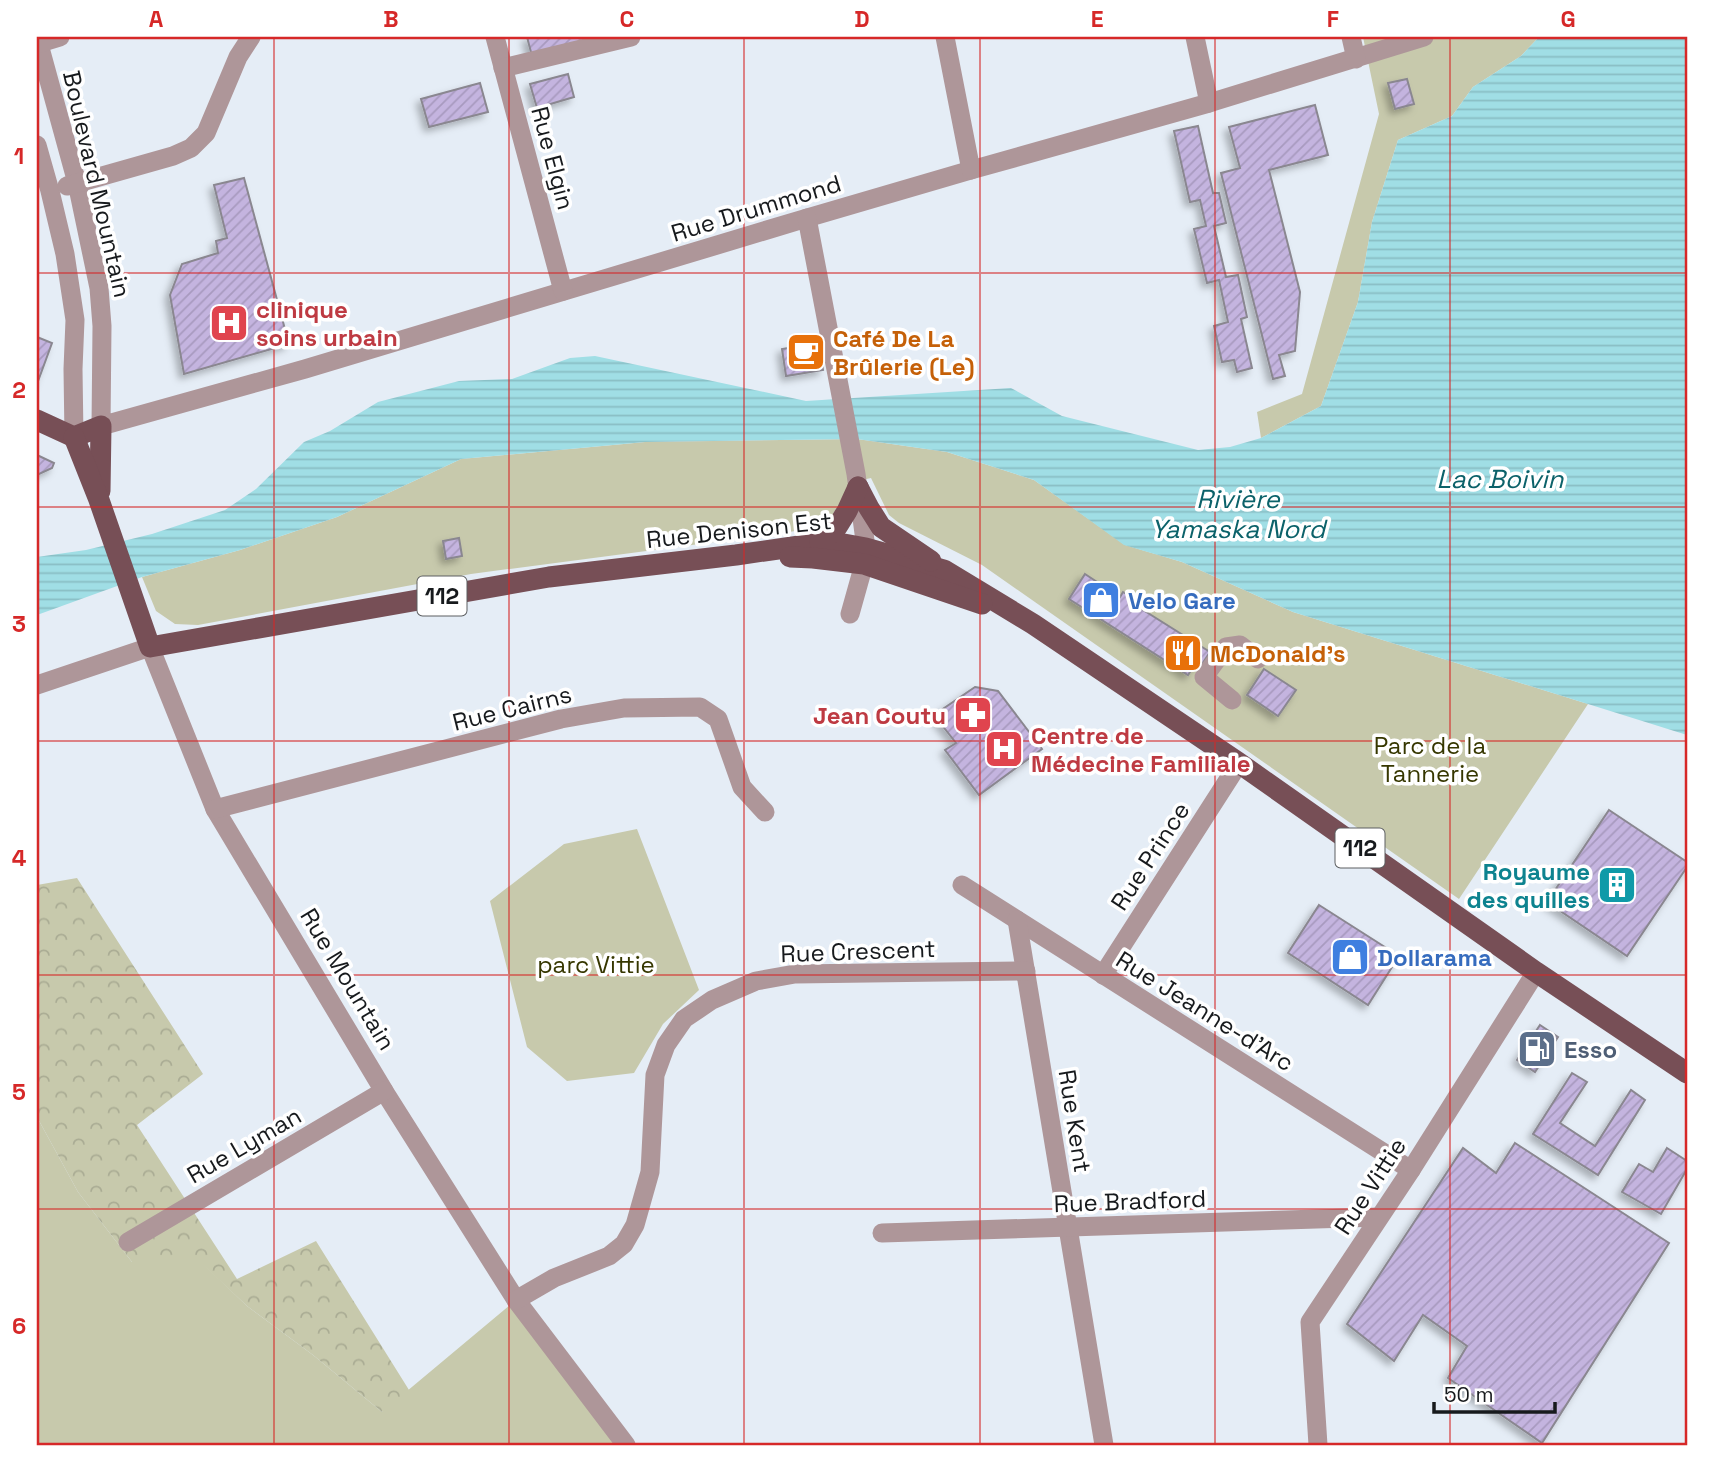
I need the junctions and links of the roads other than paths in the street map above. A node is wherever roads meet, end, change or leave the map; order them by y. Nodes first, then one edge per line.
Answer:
1 (60, 37) edge
2 (251, 37) edge
3 (495, 37) edge
4 (631, 37) edge
5 (945, 37) edge
6 (1195, 37) edge
7 (1351, 37) edge
8 (1424, 37) edge
9 (38, 41) edge
10 (1356, 59) junction
11 (503, 68) junction
12 (1209, 103) junction
13 (37, 145) edge
14 (971, 170) junction
15 (76, 183) junction
16 (50, 191) junction
17 (807, 218) junction
18 (563, 291) junction
19 (37, 420) edge
20 (101, 426) junction
21 (74, 437) junction
22 (857, 480) junction
23 (99, 500) junction
24 (820, 543) junction
25 (736, 555) junction
26 (865, 556) junction
27 (944, 570) junction
28 (850, 614) dead end
29 (1020, 617) junction
30 (150, 647) junction
31 (1258, 659) dead end
32 (37, 685) edge
33 (1232, 700) dead end
34 (1239, 764) junction
35 (215, 809) junction
36 (765, 812) dead end
37 (962, 886) dead end
38 (1017, 920) junction
39 (1026, 971) junction
40 (1536, 972) junction
41 (1103, 975) junction
42 (1687, 1073) edge
43 (384, 1091) junction
44 (1410, 1170) junction
45 (1379, 1217) junction
46 (1068, 1227) junction
47 (882, 1233) dead end
48 (128, 1242) dead end
49 (516, 1300) junction
50 (626, 1445) edge
51 (1104, 1445) edge
52 (1318, 1445) edge

1 - 9 street
2 - 15 street
3 - 11 street, Rue Elgin
4 - 11 street
5 - 14 street
6 - 12 street
7 - 10 street
8 - 10 street, Rue Drummond
9 - 15 street, Boulevard Mountain
10 - 12 street, Rue Drummond
11 - 18 street, Rue Elgin
12 - 14 street, Rue Drummond
13 - 16 street, Boulevard Mountain
14 - 17 street, Rue Drummond
15 - 16 street
15 - 20 street, Boulevard Mountain
16 - 21 street, Boulevard Mountain
17 - 18 street, Rue Drummond
17 - 22 street
18 - 20 street, Rue Drummond
19 - 21 main road
20 - 21 main road
20 - 23 main road, Rue Mountain
21 - 23 main road, Rue Mountain
22 - 24 main road
22 - 26 street
22 - 27 main road
23 - 30 main road, Rue Mountain
24 - 25 main road, Rue Denison Est / 112
24 - 26 main road, Rue Denison Est / 112
25 - 26 main road
25 - 30 main road, Rue Denison Est / 112
26 - 27 main road, Rue Denison Est / 112
26 - 28 street
26 - 29 main road
27 - 29 main road, Rue Denison Est / 112
29 - 34 main road, Rue Denison Est / 112
30 - 32 street
30 - 35 street, Rue Mountain
31 - 33 street
34 - 40 main road, Rue Denison Est / 112
34 - 41 street, Rue Prince
35 - 36 street, Rue Cairns
35 - 43 street, Rue Mountain
37 - 38 street
38 - 39 street
38 - 41 street, Rue Jeanne-d'Arc
39 - 46 street, Rue Kent
39 - 49 street, Rue Crescent
40 - 42 main road, Rue Denison Est / 112
40 - 44 street, Rue Vittie
41 - 44 street, Rue Jeanne-d'Arc
43 - 48 street, Rue Lyman
43 - 49 street, Rue Mountain
44 - 45 street, Rue Vittie
45 - 46 street, Rue Bradford
45 - 52 street, Rue Vittie
46 - 47 street, Rue Bradford
46 - 51 street, Rue Kent
49 - 50 street, Rue Mountain

